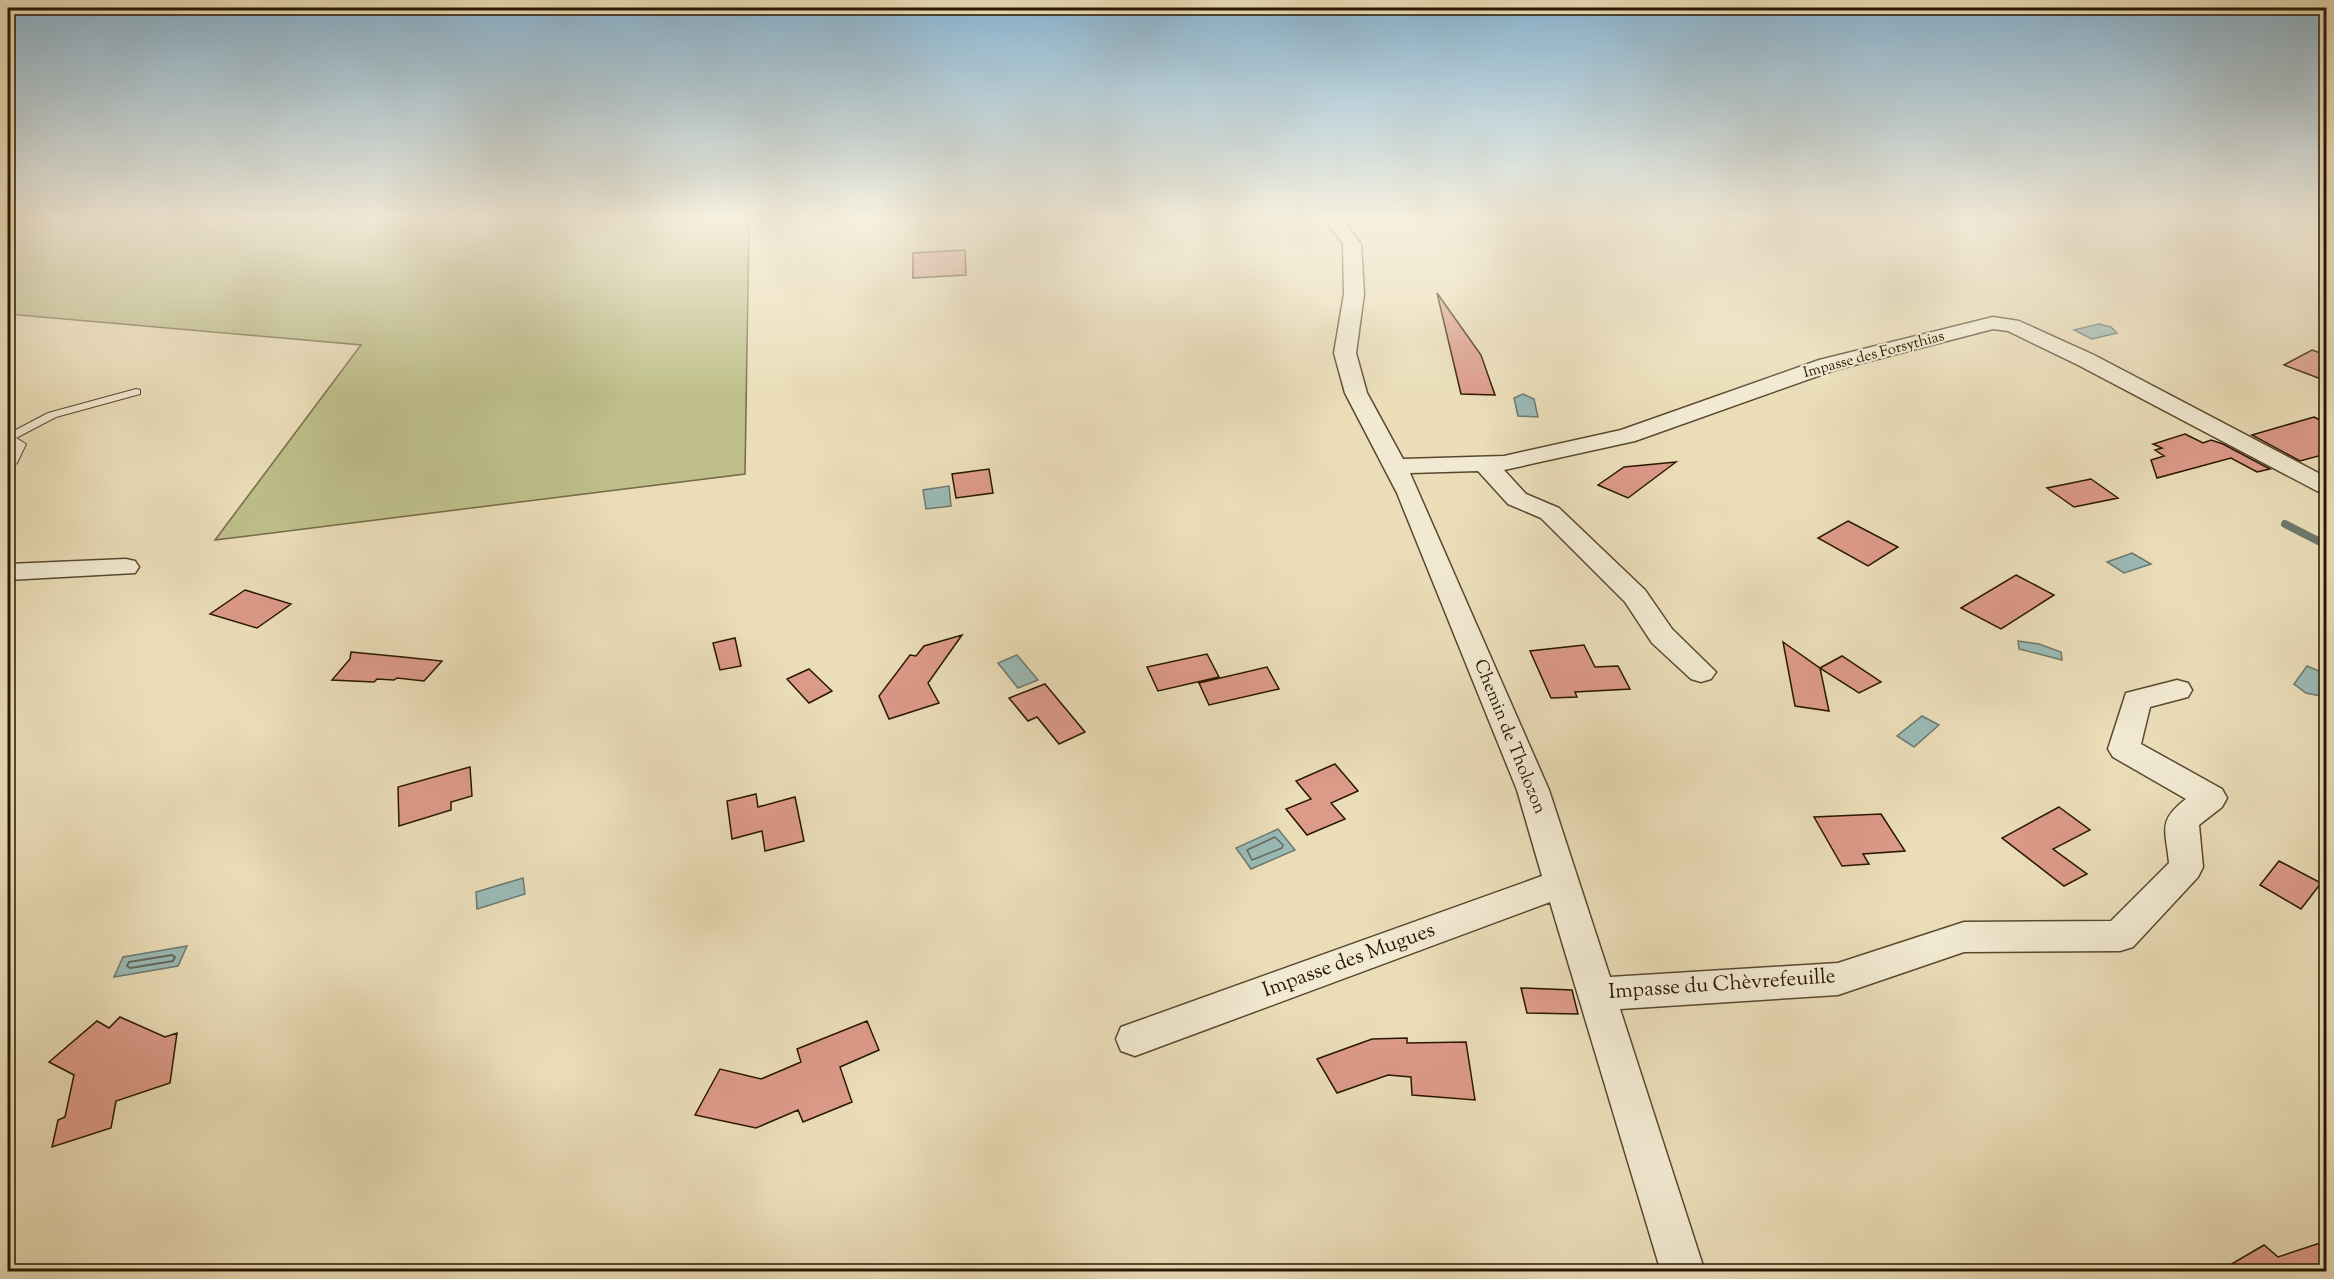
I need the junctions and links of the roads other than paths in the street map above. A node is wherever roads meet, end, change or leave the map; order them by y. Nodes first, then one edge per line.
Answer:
1 (1353, 277) edge
2 (136, 392) dead end
3 (8, 438) edge
4 (1485, 464) junction
5 (8, 466) edge
6 (1395, 466) junction
7 (2326, 486) edge
8 (126, 567) dead end
9 (8, 572) edge
10 (1701, 672) dead end
11 (2177, 690) dead end
12 (1562, 883) junction
13 (1596, 994) junction
14 (1135, 1039) dead end
15 (1683, 1272) edge

1 - 6 street, Chemin de Tholozon
2 - 3 lane
3 - 5 lane
4 - 6 street, Impasse des Forsythias
4 - 7 street, Impasse des Forsythias
4 - 10 street
6 - 12 street, Chemin de Tholozon
8 - 9 street
11 - 13 street, Impasse du Chèvrefeuille
12 - 13 street, Chemin de Tholozon
12 - 14 street, Impasse des Mugues
13 - 15 street, Chemin de Tholozon

